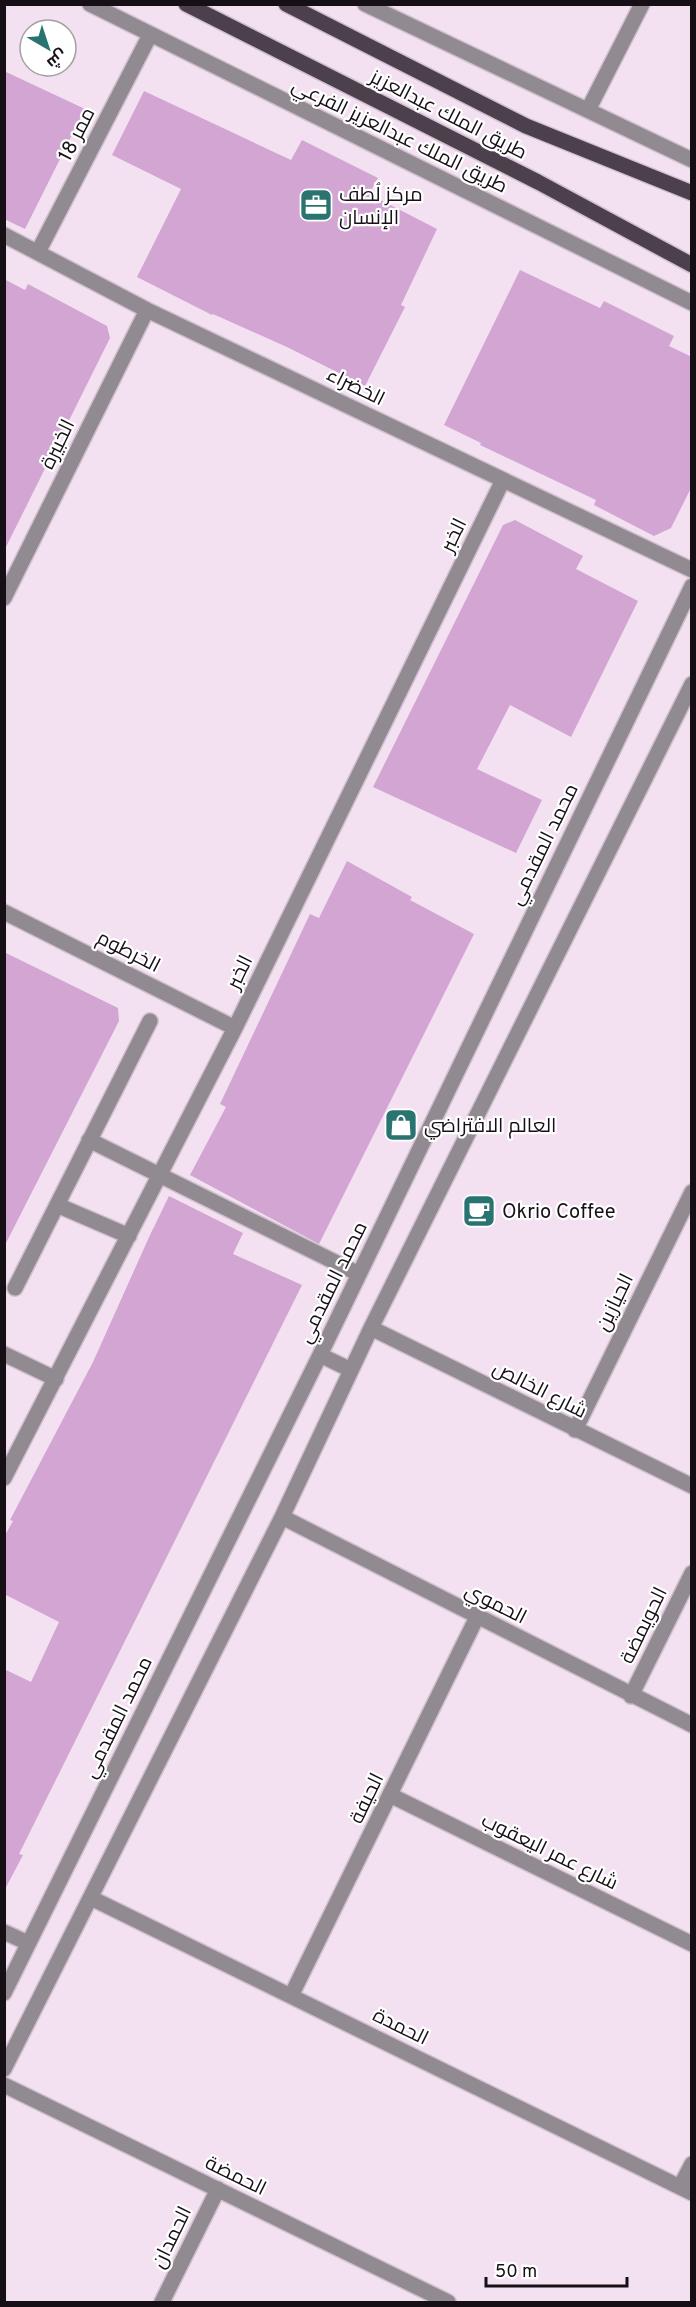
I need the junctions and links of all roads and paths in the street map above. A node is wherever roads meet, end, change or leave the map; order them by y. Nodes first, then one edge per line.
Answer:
1 (90, 4) edge
2 (186, 4) edge
3 (286, 4) edge
4 (365, 4) edge
5 (642, 4) edge
6 (150, 35) junction
7 (588, 110) junction
8 (692, 160) edge
9 (692, 193) edge
10 (4, 236) edge
11 (38, 252) junction
12 (692, 265) edge
13 (692, 303) edge
14 (147, 310) junction
15 (503, 480) junction
16 (692, 570) edge
17 (692, 586) edge
18 (4, 598) edge
19 (692, 684) edge
20 (4, 912) edge
21 (150, 1021) dead end
22 (235, 1028) junction
23 (89, 1140) junction
24 (161, 1176) junction
25 (692, 1192) edge
26 (57, 1206) junction
27 (129, 1236) junction
28 (359, 1274) junction
29 (15, 1288) dead end
30 (371, 1328) junction
31 (4, 1354) edge
32 (320, 1355) junction
33 (351, 1370) junction
34 (56, 1379) junction
35 (575, 1430) junction
36 (4, 1478) edge
37 (692, 1486) edge
38 (282, 1516) junction
39 (692, 1573) edge
40 (477, 1617) junction
41 (631, 1696) junction
42 (692, 1725) edge
43 (390, 1796) junction
44 (91, 1898) junction
45 (4, 1932) edge
46 (28, 1943) junction
47 (692, 1944) edge
48 (4, 1993) edge
49 (291, 1996) junction
50 (4, 2069) edge
51 (4, 2085) edge
52 (692, 2164) edge
53 (218, 2189) junction
54 (686, 2190) edge
55 (162, 2302) edge
56 (448, 2302) edge

1 - 6 street, طريق الملك عبدالعزيز الفرعي
2 - 12 main road, طريق الملك عبدالعزيز
3 - 9 main road, طريق الملك عبدالعزيز
4 - 7 street
5 - 7 street
6 - 11 street, ممر 18
6 - 13 street, طريق الملك عبدالعزيز الفرعي
7 - 8 street
10 - 11 street, الخضراء
11 - 14 street, الخضراء
14 - 15 street, الخضراء
14 - 18 street, الخبيرة
15 - 16 street, الخضراء
15 - 22 street, الخبر
17 - 28 street, محمد المقدمي
19 - 30 street
20 - 22 street, الخرطوم
21 - 23 street
22 - 24 street, الخبر
23 - 24 street
23 - 26 street
24 - 27 street, الخبر
24 - 28 street
25 - 35 street, الحيازين
26 - 27 street
26 - 29 street
27 - 34 street, الخبر
28 - 32 street, محمد المقدمي
30 - 33 street
30 - 35 street, شارع الخالص
31 - 34 street
32 - 33 street
32 - 46 street, محمد المقدمي
33 - 38 street
34 - 36 street, الخبر
35 - 37 street, شارع الخالص
38 - 40 street, الحموي
38 - 44 street
39 - 41 street, الحويمضة
40 - 41 street, الحموي
40 - 43 street, الحيفة
41 - 42 street, الحموي
43 - 47 street, شارع عمر اليعقوب
43 - 49 street, الحيفة
44 - 49 street, الحمدة
44 - 50 street
45 - 46 street
46 - 48 street, محمد المقدمي
49 - 54 street, الحمدة
51 - 53 street, الحمضة
52 - 54 street
53 - 55 street, الحمدان
53 - 56 street, الحمضة

